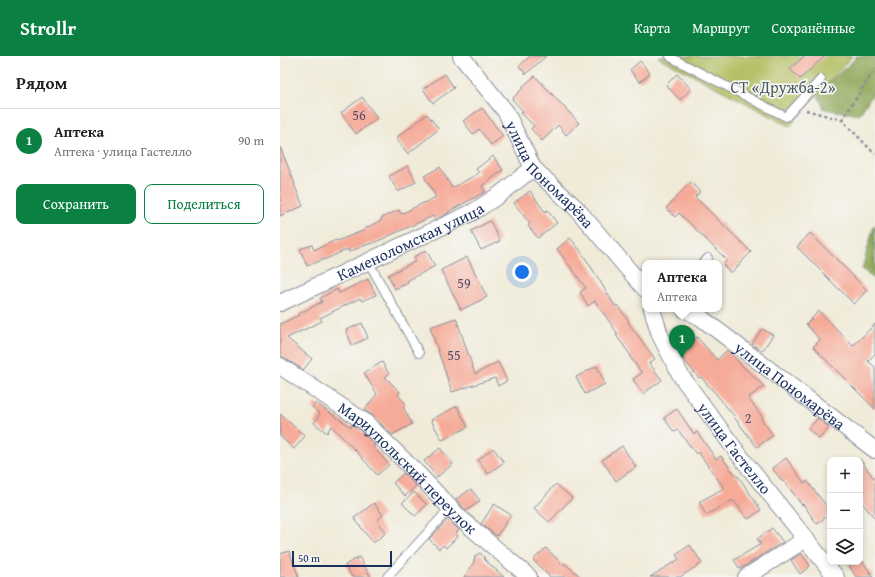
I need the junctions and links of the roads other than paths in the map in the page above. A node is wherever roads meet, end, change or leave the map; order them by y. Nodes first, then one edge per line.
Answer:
1 (461, 56) edge
2 (670, 56) edge
3 (821, 79) dead end
4 (533, 168) junction
5 (368, 261) junction
6 (642, 285) edge
7 (281, 300) edge
8 (653, 312) edge
9 (690, 312) edge
10 (420, 353) dead end
11 (280, 366) edge
12 (875, 450) edge
13 (450, 508) junction
14 (806, 539) junction
15 (387, 577) edge
16 (529, 577) edge
17 (746, 577) edge
18 (836, 577) edge

1 - 4 street, улица Пономарёва
2 - 3 lane
4 - 5 street, Каменоломская улица
4 - 6 street, улица Пономарёва
5 - 7 street, Каменоломская улица
5 - 10 lane
8 - 14 street, улица Гастелло
9 - 12 street, улица Пономарёва
11 - 13 street, Мариупольский переулок
13 - 15 lane
13 - 16 street, Мариупольский переулок
14 - 17 street
14 - 18 street, улица Гастелло

